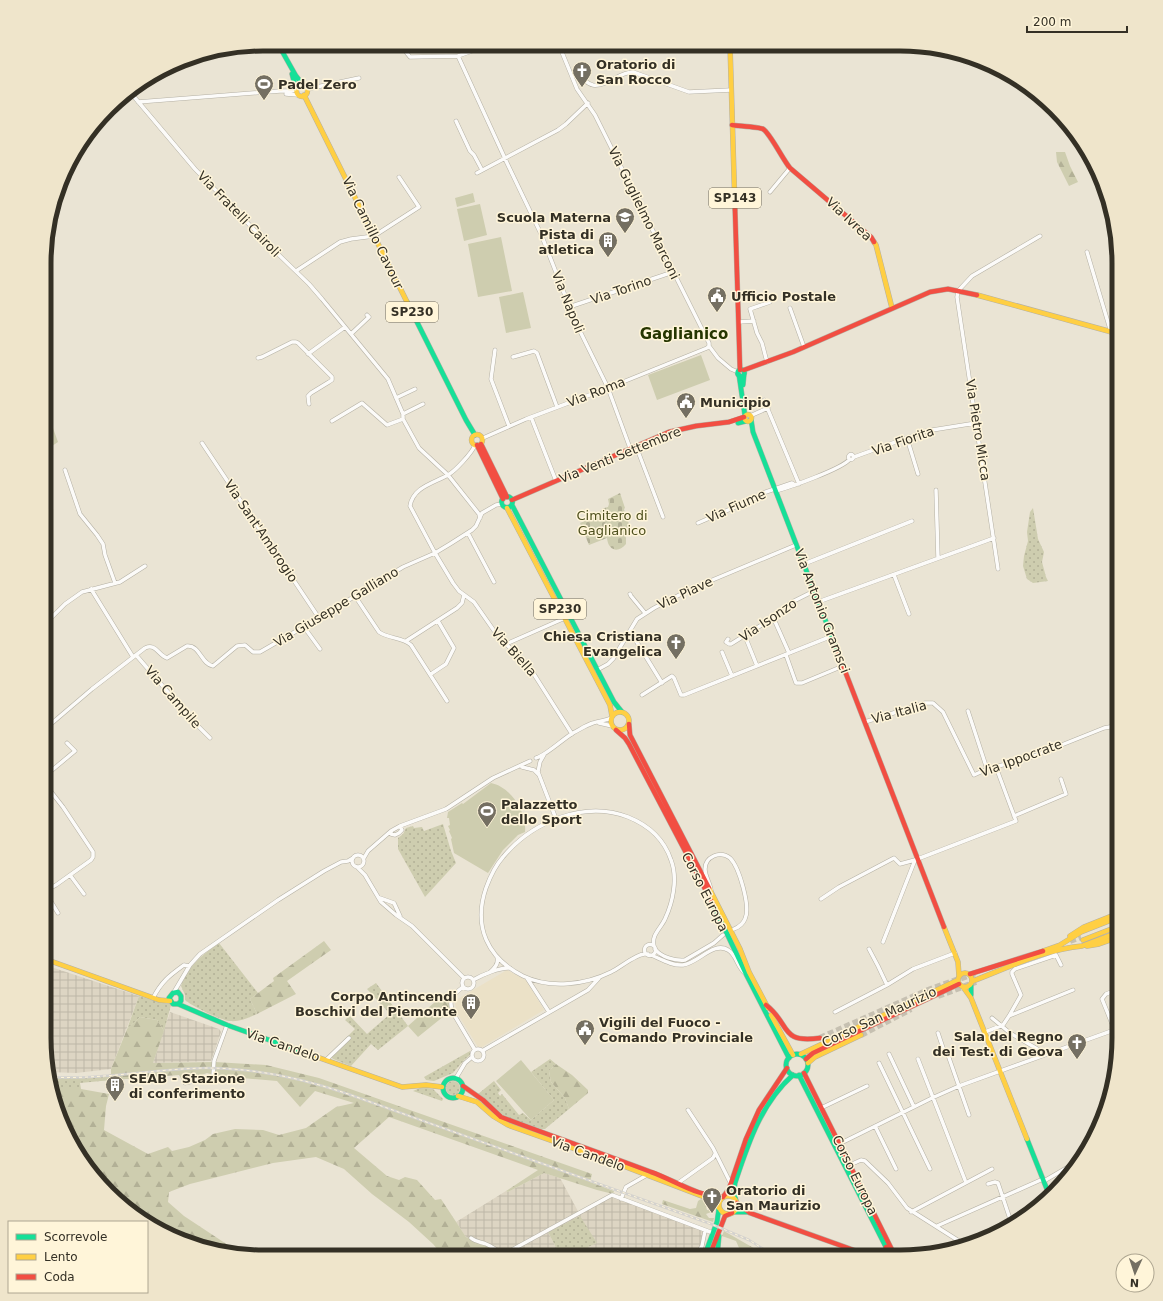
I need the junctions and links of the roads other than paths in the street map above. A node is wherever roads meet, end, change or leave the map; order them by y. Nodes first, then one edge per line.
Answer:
1 (282, 51) edge
2 (406, 51) edge
3 (474, 51) edge
4 (561, 51) edge
5 (730, 51) edge
6 (284, 55) junction
7 (458, 56) junction
8 (572, 77) junction
9 (359, 78) dead end
10 (305, 87) junction
11 (296, 89) junction
12 (731, 90) junction
13 (275, 92) junction
14 (298, 95) junction
15 (304, 95) junction
16 (133, 96) edge
17 (138, 102) junction
18 (588, 103) junction
19 (456, 121) dead end
20 (732, 125) junction
21 (504, 158) junction
22 (790, 168) junction
23 (482, 170) junction
24 (477, 173) dead end
25 (399, 177) dead end
26 (770, 192) dead end
27 (374, 236) junction
28 (1040, 236) dead end
29 (1087, 252) dead end
30 (296, 271) junction
31 (673, 272) junction
32 (958, 291) junction
33 (770, 302) dead end
34 (570, 307) junction
35 (790, 308) dead end
36 (892, 308) junction
37 (367, 315) dead end
38 (754, 321) junction
39 (739, 322) junction
40 (345, 327) junction
41 (1110, 332) joint
42 (351, 334) junction
43 (709, 346) junction
44 (804, 347) junction
45 (496, 350) dead end
46 (308, 354) junction
47 (513, 357) dead end
48 (258, 358) dead end
49 (767, 362) junction
50 (741, 372) junction
51 (608, 388) junction
52 (415, 389) dead end
53 (396, 398) junction
54 (764, 400) dead end
55 (309, 404) dead end
56 (423, 404) dead end
57 (557, 407) junction
58 (768, 408) junction
59 (403, 414) junction
60 (531, 417) junction
61 (748, 418) junction
62 (403, 419) junction
63 (332, 421) dead end
64 (976, 422) junction
65 (509, 426) junction
66 (475, 435) junction
67 (483, 438) junction
68 (907, 438) junction
69 (202, 443) dead end
70 (477, 445) junction
71 (636, 446) junction
72 (630, 448) junction
73 (64, 470) dead end
74 (918, 474) dead end
75 (448, 475) junction
76 (556, 481) junction
77 (797, 484) junction
78 (775, 490) junction
79 (936, 490) dead end
80 (507, 498) junction
81 (502, 504) junction
82 (509, 507) junction
83 (663, 517) dead end
84 (480, 518) junction
85 (912, 521) dead end
86 (698, 523) dead end
87 (468, 533) junction
88 (994, 538) junction
89 (796, 545) junction
90 (435, 553) junction
91 (938, 558) junction
92 (804, 564) junction
93 (145, 566) dead end
94 (998, 569) dead end
95 (894, 575) junction
96 (494, 582) dead end
97 (115, 583) junction
98 (91, 589) junction
99 (814, 591) junction
100 (630, 594) dead end
101 (464, 595) junction
102 (355, 596) junction
103 (818, 602) junction
104 (645, 613) junction
105 (909, 614) dead end
106 (51, 618) edge
107 (319, 618) junction
108 (565, 618) junction
109 (773, 618) junction
110 (438, 621) junction
111 (304, 627) junction
112 (630, 631) junction
113 (745, 636) junction
114 (832, 636) junction
115 (728, 639) dead end
116 (406, 641) junction
117 (506, 644) junction
118 (320, 649) dead end
119 (722, 652) dead end
120 (787, 654) junction
121 (135, 656) junction
122 (207, 664) joint
123 (757, 666) junction
124 (843, 666) junction
125 (597, 670) junction
126 (431, 674) junction
127 (732, 676) junction
128 (662, 682) junction
129 (642, 694) dead end
130 (447, 701) dead end
131 (968, 711) dead end
132 (622, 712) junction
133 (612, 715) junction
134 (596, 722) junction
135 (865, 722) junction
136 (51, 724) edge
137 (629, 724) junction
138 (612, 726) junction
139 (1112, 726) edge
140 (616, 730) junction
141 (572, 734) junction
142 (210, 738) dead end
143 (67, 743) dead end
144 (544, 755) junction
145 (536, 758) junction
146 (530, 761) junction
147 (540, 762) junction
148 (519, 766) junction
149 (996, 767) junction
150 (535, 769) junction
151 (987, 770) junction
152 (51, 771) edge
153 (974, 775) joint
154 (1061, 779) dead end
155 (51, 792) edge
156 (1014, 816) junction
157 (556, 819) junction
158 (401, 828) junction
159 (391, 833) junction
160 (368, 851) junction
161 (358, 855) junction
162 (353, 858) junction
163 (364, 858) junction
164 (916, 860) junction
165 (336, 864) junction
166 (363, 865) junction
167 (356, 866) junction
168 (70, 875) junction
169 (365, 875) junction
170 (51, 887) edge
171 (84, 894) dead end
172 (378, 897) junction
173 (714, 898) junction
174 (821, 899) dead end
175 (51, 901) edge
176 (58, 913) dead end
177 (1112, 915) edge
178 (401, 917) junction
179 (1112, 919) edge
180 (1112, 924) edge
181 (1112, 928) edge
182 (734, 929) dead end
183 (1112, 934) edge
184 (723, 935) dead end
185 (1112, 939) edge
186 (883, 942) dead end
187 (1082, 946) junction
188 (655, 947) junction
189 (869, 949) dead end
190 (1043, 951) junction
191 (955, 953) junction
192 (649, 955) junction
193 (497, 956) junction
194 (51, 961) edge
195 (958, 962) junction
196 (186, 965) junction
197 (1061, 966) dead end
198 (511, 968) junction
199 (488, 973) junction
200 (746, 974) junction
201 (968, 974) junction
202 (600, 977) junction
203 (464, 978) junction
204 (527, 978) junction
205 (473, 980) junction
206 (960, 982) junction
207 (180, 983) junction
208 (972, 983) junction
209 (887, 985) junction
210 (463, 987) junction
211 (1073, 990) dead end
212 (1112, 992) edge
213 (172, 993) junction
214 (971, 996) junction
215 (153, 998) junction
216 (180, 999) junction
217 (170, 1001) junction
218 (766, 1005) junction
219 (549, 1012) junction
220 (835, 1012) dead end
221 (1009, 1016) junction
222 (992, 1018) dead end
223 (227, 1025) junction
224 (1003, 1025) junction
225 (1112, 1025) edge
226 (1112, 1031) edge
227 (985, 1032) junction
228 (938, 1033) dead end
229 (861, 1035) tunnel mouth
230 (349, 1038) dead end
231 (820, 1038) tunnel mouth
232 (475, 1050) junction
233 (482, 1050) junction
234 (801, 1054) junction
235 (889, 1054) dead end
236 (1046, 1054) junction
237 (791, 1056) junction
238 (472, 1057) junction
239 (918, 1059) dead end
240 (326, 1060) junction
241 (807, 1061) junction
242 (879, 1063) dead end
243 (787, 1068) junction
244 (1000, 1071) junction
245 (802, 1074) junction
246 (793, 1075) junction
247 (456, 1078) junction
248 (184, 1083) dead end
249 (463, 1086) junction
250 (867, 1086) dead end
251 (959, 1086) junction
252 (442, 1087) junction
253 (458, 1096) junction
254 (932, 1098) junction
255 (914, 1106) junction
256 (821, 1108) junction
257 (688, 1110) dead end
258 (903, 1112) junction
259 (969, 1115) dead end
260 (875, 1126) junction
261 (839, 1144) junction
262 (715, 1154) junction
263 (850, 1165) junction
264 (1069, 1166) edge
265 (896, 1169) dead end
266 (930, 1169) dead end
267 (992, 1169) dead end
268 (647, 1175) junction
269 (965, 1180) dead end
270 (1043, 1180) junction
271 (678, 1183) junction
272 (731, 1184) junction
273 (988, 1184) dead end
274 (1047, 1190) edge
275 (1003, 1196) junction
276 (724, 1197) junction
277 (621, 1199) junction
278 (737, 1202) junction
279 (719, 1208) junction
280 (750, 1212) junction
281 (911, 1212) junction
282 (733, 1213) junction
283 (1010, 1219) edge
284 (937, 1226) junction
285 (719, 1230) junction
286 (705, 1231) junction
287 (713, 1233) junction
288 (471, 1238) dead end
289 (960, 1241) edge
290 (886, 1248) edge
291 (497, 1250) edge
292 (512, 1250) edge
293 (700, 1250) edge
294 (708, 1250) edge
295 (709, 1250) edge
296 (717, 1250) edge
297 (856, 1250) edge
298 (891, 1250) edge

1 - 6 main road
2 - 7 street
3 - 7 street
4 - 8 street, Via Guglielmo Marconi
5 - 12 main road, SP143
6 - 10 main road
6 - 11 main road
7 - 21 street, Via Napoli
8 - 12 street
8 - 18 street, Via Guglielmo Marconi
9 - 10 street
10 - 11 main road
10 - 15 main road
11 - 13 street
11 - 14 main road
12 - 20 main road, SP143
13 - 14 street
13 - 17 street
14 - 15 main road
15 - 27 main road, Via Camillo Cavour / SP230
16 - 17 street, Via Fratelli Cairoli
17 - 30 street, Via Fratelli Cairoli
18 - 21 street
18 - 31 street, Via Guglielmo Marconi
19 - 23 street
20 - 22 main road, Via Ivrea
20 - 39 main road, SP143
21 - 23 street
21 - 34 street, Via Napoli
22 - 26 street
22 - 36 main road, Via Ivrea
23 - 24 street
25 - 27 street
27 - 30 street
27 - 66 main road, Via Camillo Cavour / SP230
28 - 32 street
29 - 41 street
30 - 40 street, Via Fratelli Cairoli
31 - 34 street, Via Torino
31 - 43 street, Via Guglielmo Marconi
32 - 36 main road
32 - 41 main road
32 - 64 street, Via Pietro Micca
33 - 38 street
34 - 51 street, Via Napoli
35 - 44 street
36 - 44 main road
37 - 42 street
38 - 39 street
38 - 49 street
39 - 50 main road, SP143
40 - 42 street, Via Fratelli Cairoli
40 - 46 street
42 - 53 street, Via Fratelli Cairoli
43 - 50 street, Via Guglielmo Marconi
43 - 51 street, Via Roma
44 - 49 main road
45 - 65 street
46 - 48 street
46 - 55 street
47 - 57 street
49 - 50 main road
50 - 61 main road, Via Antonio Gramsci / SP143
51 - 57 street, Via Roma
51 - 72 street, Via Napoli
52 - 53 street
53 - 59 street, Via Fratelli Cairoli
54 - 58 street
56 - 59 street
57 - 60 street, Via Roma
58 - 61 street
58 - 77 street
59 - 62 street, Via Fratelli Cairoli
60 - 65 street, Via Roma
60 - 76 street
61 - 71 main road, Via Venti Settembre
61 - 78 main road, Via Antonio Gramsci / SP143
62 - 63 street
62 - 75 street, Via Fratelli Cairoli
64 - 68 street, Via Fiorita
64 - 88 street, Via Pietro Micca
65 - 67 street, Via Roma
66 - 67 main road
66 - 70 main road, SP230
67 - 70 main road
68 - 74 street
68 - 77 street, Via Fiorita
69 - 107 street, Via Sant'Ambrogio
70 - 75 street
70 - 80 main road, SP230
71 - 72 main road, Via Venti Settembre
71 - 83 street
72 - 76 main road, Via Venti Settembre
73 - 97 street
75 - 84 street, Via Fratelli Cairoli
75 - 90 street, Via Biella
76 - 80 main road, Via Venti Settembre
77 - 78 street, Via Fiorita
78 - 86 street, Via Fiume
78 - 89 main road, Via Antonio Gramsci
79 - 91 street
80 - 81 main road
80 - 82 main road, SP230
81 - 82 main road, SP230
81 - 84 street, Via Giuseppe Galliano
82 - 108 main road, SP230
82 - 125 main road, SP230
84 - 87 street, Via Giuseppe Galliano
85 - 92 street
87 - 90 street, Via Giuseppe Galliano
87 - 96 street
88 - 91 street
88 - 94 street, Via Pietro Micca
89 - 92 main road, Via Antonio Gramsci
89 - 104 street, Via Piave
90 - 101 street, Via Biella
90 - 102 street, Via Giuseppe Galliano
91 - 95 street
92 - 99 main road, Via Antonio Gramsci
93 - 97 street
95 - 103 street
95 - 105 street
97 - 98 street
98 - 106 street
98 - 121 street, Via Campile
99 - 103 main road, Via Antonio Gramsci
99 - 109 street, Via Isonzo
100 - 104 street
101 - 110 street
101 - 117 street, Via Biella
102 - 107 street, Via Giuseppe Galliano
102 - 116 street
103 - 114 main road, Via Antonio Gramsci
104 - 112 street, Via Piave
107 - 111 street, Via Giuseppe Galliano
108 - 117 street
108 - 133 main road, SP230
109 - 113 street, Via Isonzo
109 - 120 street
110 - 116 street
110 - 126 street
111 - 118 street
111 - 122 street, Via Giuseppe Galliano
112 - 125 street, Via Piave
112 - 128 street
113 - 115 street, Via Isonzo
113 - 123 street
114 - 120 street
114 - 124 main road, Via Antonio Gramsci
116 - 126 street
117 - 141 street, Via Biella
119 - 127 street
120 - 123 street
120 - 124 street
121 - 122 street, Via Campile
121 - 136 street, Via Campile
121 - 142 street, Via Campile
123 - 127 street
124 - 135 main road, Via Antonio Gramsci
125 - 132 main road, SP230
126 - 130 street
127 - 128 street
128 - 129 street
131 - 151 street
132 - 133 main road
132 - 137 main road
133 - 134 street
133 - 138 main road
134 - 138 street
134 - 141 street
135 - 153 street, Via Italia
135 - 164 main road, Via Antonio Gramsci
137 - 140 main road
137 - 173 main road, Corso Europa
138 - 140 main road
139 - 149 street, Via Ippocrate
140 - 200 main road, Corso Europa
141 - 144 street
143 - 152 street
144 - 145 street
144 - 147 street
145 - 146 street
145 - 147 street
146 - 148 street
146 - 150 street
147 - 150 street
148 - 150 street
148 - 158 street
149 - 151 street, Via Ippocrate
149 - 156 street
150 - 157 street
151 - 153 street, Via Ippocrate
154 - 156 street
155 - 168 street
156 - 164 street
157 - 188 street
157 - 193 street
158 - 159 street
158 - 159 street
159 - 160 street
160 - 161 street
160 - 163 street
161 - 162 street
161 - 163 street
162 - 165 street
162 - 167 street
163 - 166 street
164 - 174 street
164 - 186 street
164 - 191 main road, Via Antonio Gramsci
165 - 167 street
165 - 196 street
166 - 167 street
166 - 169 street
167 - 169 street
168 - 170 street
168 - 171 street
169 - 172 street
172 - 178 street
172 - 178 street
173 - 182 street
173 - 218 main road, Corso Europa
175 - 176 street
177 - 190 main road
178 - 203 street
179 - 190 main road
180 - 181 main road
183 - 187 main road
184 - 188 street
185 - 187 main road
187 - 208 main road
188 - 192 street
188 - 192 street
189 - 209 street
190 - 201 main road
191 - 195 main road, Via Antonio Gramsci
191 - 209 street
192 - 200 street
192 - 202 street
193 - 198 street
193 - 199 street
194 - 215 main road
195 - 201 main road
195 - 206 main road
196 - 207 street
196 - 215 street
197 - 221 street
198 - 199 street
198 - 204 street
199 - 205 street
200 - 237 main road, Corso Europa
201 - 206 main road
201 - 208 main road
202 - 204 street
202 - 219 street
203 - 205 street
203 - 210 street
204 - 219 street
205 - 210 street
206 - 208 main road
206 - 214 main road
206 - 234 main road, Corso San Maurizio
206 - 241 main road, Corso San Maurizio
207 - 213 street
207 - 216 street
208 - 214 main road
209 - 220 street
210 - 232 street
211 - 221 street
212 - 225 street
213 - 215 main road
213 - 216 main road
213 - 217 main road
214 - 227 main road
215 - 217 main road
216 - 217 main road
216 - 223 main road, Via Candelo
218 - 231 main road
218 - 237 main road, Corso Europa
219 - 233 street
221 - 224 street
222 - 224 street
223 - 240 main road, Via Candelo
223 - 248 street
224 - 227 street
224 - 236 street
226 - 236 street
227 - 244 main road
228 - 251 street
229 - 241 main road
230 - 240 street
232 - 233 street
232 - 238 street
233 - 238 street
234 - 237 main road
234 - 241 main road
235 - 255 street
236 - 244 street
237 - 243 main road
238 - 247 street
239 - 254 street
240 - 252 main road, Via Candelo
241 - 245 main road
242 - 258 street
243 - 246 main road
243 - 272 main road
244 - 251 street
244 - 270 main road
245 - 246 main road
245 - 256 main road, Corso Europa
245 - 290 main road, Corso Europa
246 - 278 main road
247 - 249 main road
247 - 252 main road
249 - 253 main road
249 - 271 main road, Via Candelo
250 - 256 street
251 - 254 street
251 - 259 street
252 - 253 main road
253 - 268 main road, Via Candelo
254 - 255 street
254 - 269 street
255 - 258 street
256 - 261 main road, Corso Europa
257 - 262 street
258 - 260 street
258 - 266 street
260 - 261 street
260 - 265 street
261 - 263 main road, Corso Europa
262 - 271 street
262 - 272 street
263 - 281 street
263 - 298 main road, Corso Europa
264 - 270 street
267 - 281 street
268 - 277 street
268 - 279 main road, Via Candelo
270 - 274 main road
270 - 275 street
271 - 276 main road, Via Candelo
272 - 276 main road
273 - 275 street
275 - 283 street
275 - 284 street
276 - 278 main road
276 - 279 main road
277 - 286 street
277 - 292 street
278 - 280 main road
278 - 282 main road
279 - 282 main road
279 - 287 main road
280 - 282 main road
280 - 297 main road
281 - 284 street
282 - 285 main road
284 - 289 street
285 - 295 main road
285 - 296 main road
286 - 287 street
286 - 293 street
287 - 294 main road
288 - 291 street

